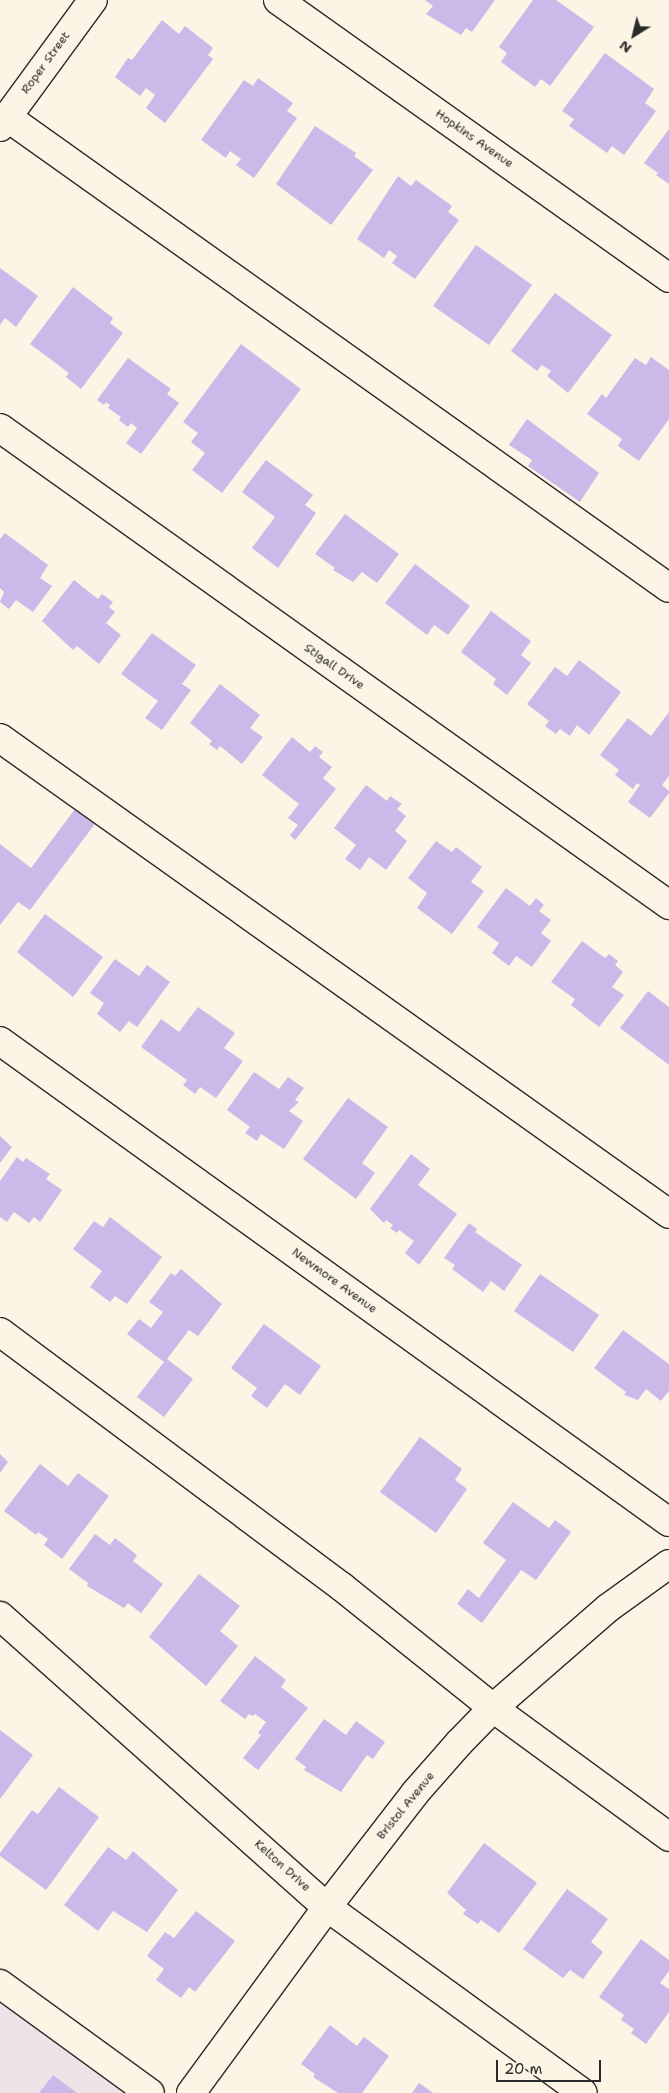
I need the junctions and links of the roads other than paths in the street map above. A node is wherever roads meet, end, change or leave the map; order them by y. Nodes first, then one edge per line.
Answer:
1 (93, 0) edge
2 (278, 0) edge
3 (4, 122) edge
4 (669, 278) edge
5 (0, 428) edge
6 (669, 588) edge
7 (0, 738) edge
8 (669, 905) edge
9 (0, 1041) edge
10 (669, 1214) edge
11 (0, 1332) edge
12 (669, 1522) edge
13 (669, 1564) edge
14 (0, 1616) edge
15 (493, 1708) junction
16 (669, 1837) edge
17 (327, 1907) junction
18 (0, 1984) edge
19 (150, 2093) edge
20 (191, 2093) edge
21 (583, 2093) edge

1 - 3 street, Roper Street
2 - 4 street, Hopkins Avenue
3 - 6 street
5 - 8 street, Stigall Drive
7 - 10 street
9 - 12 street, Newmore Avenue
11 - 15 street
13 - 15 street, Bristol Avenue
14 - 17 street, Kelton Drive
15 - 16 street
15 - 17 street, Bristol Avenue
17 - 20 street, Bristol Avenue
17 - 21 street, Kelton Drive
18 - 19 street

